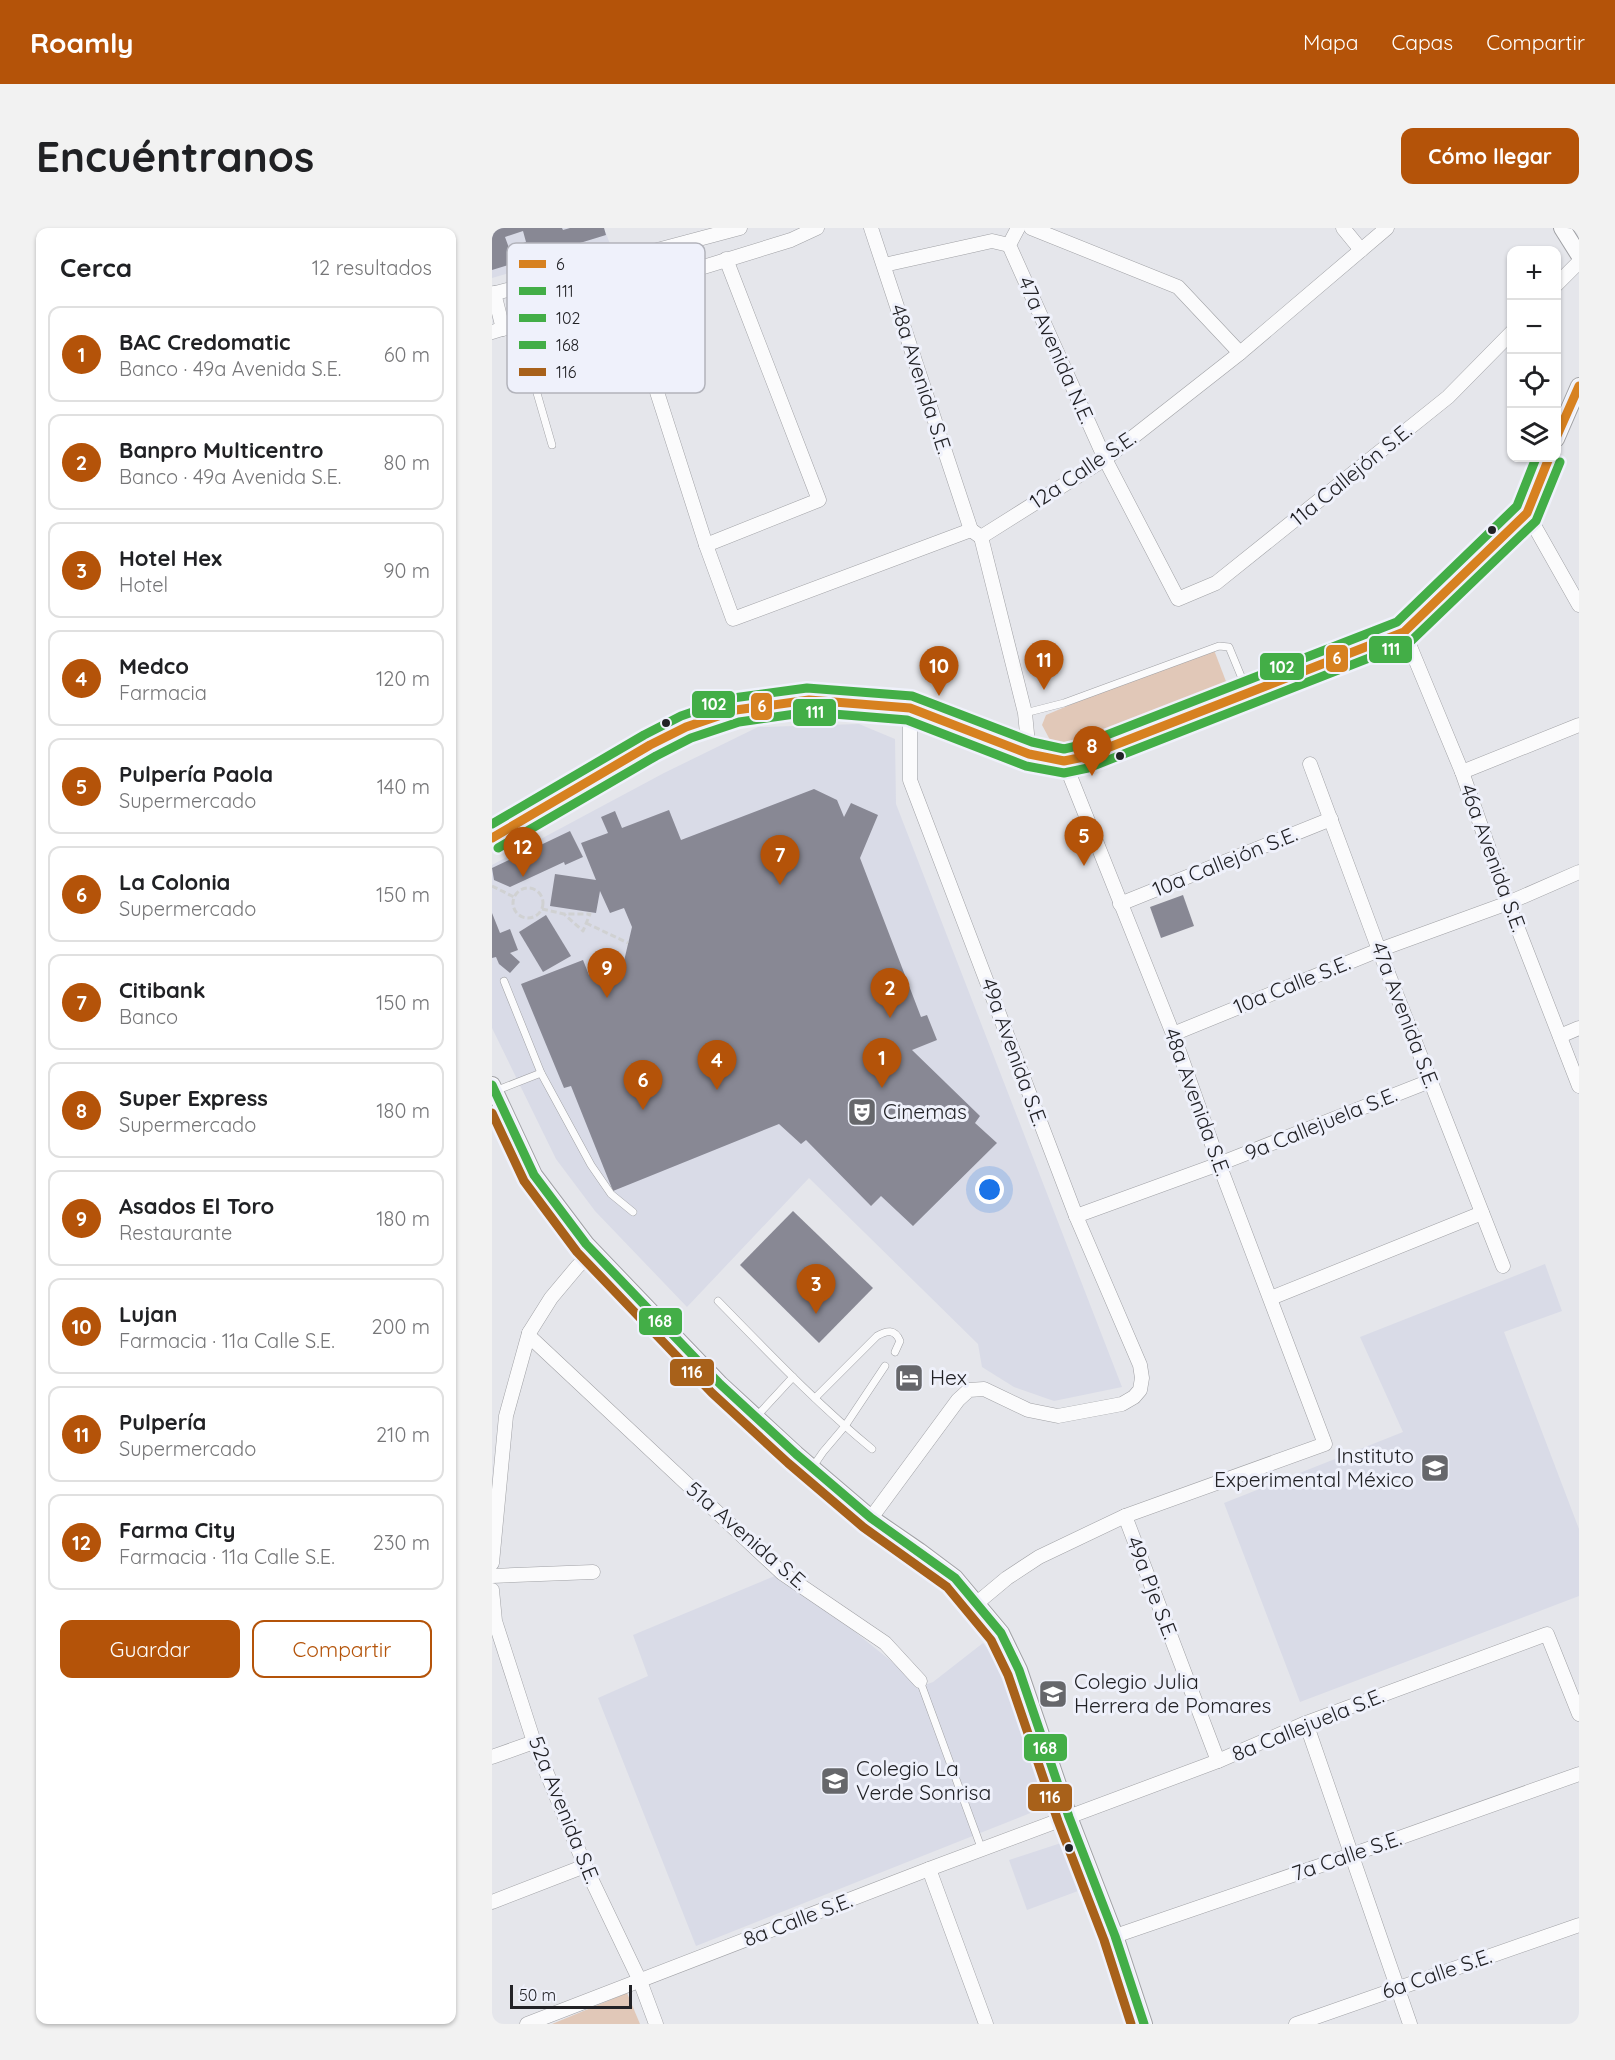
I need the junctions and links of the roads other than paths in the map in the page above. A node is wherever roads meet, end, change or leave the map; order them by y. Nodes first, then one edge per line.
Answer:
1 (740, 228) edge
2 (818, 228) edge
3 (872, 228) edge
4 (1018, 228) edge
5 (1031, 228) edge
6 (1343, 228) edge
7 (1387, 228) edge
8 (1562, 228) edge
9 (684, 243) edge
10 (1009, 245) junction
11 (1360, 250) junction
12 (1579, 255) edge
13 (726, 259) junction
14 (1579, 262) edge
15 (884, 265) junction
16 (705, 266) edge
17 (1561, 281) edge
18 (493, 294) edge
19 (497, 331) edge
20 (1507, 337) edge
21 (1240, 353) junction
22 (1579, 386) edge
23 (537, 393) edge
24 (657, 393) edge
25 (1561, 430) edge
26 (552, 445) dead end
27 (1105, 459) junction
28 (1547, 462) edge
29 (1527, 513) junction
30 (976, 534) junction
31 (706, 545) junction
32 (1178, 600) joint
33 (1579, 605) edge
34 (1404, 632) junction
35 (1248, 693) junction
36 (910, 708) junction
37 (1025, 713) junction
38 (1579, 725) edge
39 (1029, 754) junction
40 (1064, 761) junction
41 (1310, 764) dead end
42 (1462, 772) junction
43 (1331, 819) junction
44 (492, 838) edge
45 (1579, 872) edge
46 (1509, 903) junction
47 (1120, 904) junction
48 (1379, 950) junction
49 (504, 981) dead end
50 (1579, 1028) edge
51 (1173, 1034) junction
52 (1560, 1036) junction
53 (541, 1072) junction
54 (1430, 1081) junction
55 (1579, 1086) edge
56 (494, 1088) edge
57 (1219, 1164) junction
58 (633, 1212) dead end
59 (1482, 1213) junction
60 (1076, 1215) junction
61 (593, 1251) junction
62 (1503, 1266) dead end
63 (1271, 1298) junction
64 (718, 1301) dead end
65 (529, 1333) junction
66 (895, 1352) dead end
67 (885, 1366) dead end
68 (793, 1377) junction
69 (815, 1398) junction
70 (756, 1418) junction
71 (845, 1426) junction
72 (872, 1449) dead end
73 (812, 1468) junction
74 (1125, 1516) junction
75 (871, 1518) junction
76 (492, 1563) edge
77 (592, 1572) dead end
78 (492, 1576) edge
79 (492, 1590) edge
80 (977, 1603) junction
81 (493, 1621) edge
82 (920, 1681) joint
83 (1579, 1714) edge
84 (1306, 1724) junction
85 (534, 1742) junction
86 (492, 1757) edge
87 (1218, 1761) junction
88 (1579, 1774) edge
89 (1070, 1817) junction
90 (982, 1850) junction
91 (1351, 1855) junction
92 (585, 1866) junction
93 (929, 1869) junction
94 (492, 1902) edge
95 (1579, 1925) edge
96 (1114, 1936) junction
97 (640, 1981) junction
98 (1398, 1988) junction
99 (527, 2024) edge
100 (656, 2024) edge
101 (986, 2024) edge
102 (1144, 2024) edge
103 (1296, 2024) edge
104 (1410, 2024) edge

1 - 9 street
2 - 13 street
3 - 15 street, 48a Avenida S.E.
4 - 10 street
5 - 21 street
6 - 11 street
7 - 11 street, 12a Calle S.E.
8 - 12 street
10 - 15 street
10 - 27 street, 47a Avenida N.E.
11 - 21 street, 12a Calle S.E.
13 - 16 street
13 - 31 street
14 - 17 street
15 - 30 street, 48a Avenida S.E.
18 - 19 street
20 - 32 street, 11a Callejón S.E.
21 - 27 street, 12a Calle S.E.
22 - 25 street
23 - 26 lane
24 - 31 street
27 - 30 street, 12a Calle S.E.
27 - 32 street, 47a Avenida N.E.
28 - 29 street
29 - 33 street
29 - 34 street
30 - 31 street, 12a Calle S.E.
30 - 37 street, 48a Avenida S.E.
34 - 35 street
34 - 42 street, 46a Avenida S.E.
35 - 37 lane
35 - 40 street
36 - 39 street
36 - 44 street
36 - 60 street, 49a Avenida S.E.
37 - 39 street, 48a Avenida S.E.
38 - 42 street
39 - 40 street
40 - 47 street, 48a Avenida S.E.
41 - 43 street, 47a Avenida S.E.
42 - 46 street, 46a Avenida S.E.
43 - 47 street, 10a Callejón S.E.
43 - 48 street, 47a Avenida S.E.
45 - 46 street, 10a Calle S.E.
46 - 48 street, 10a Calle S.E.
46 - 52 street, 46a Avenida S.E.
47 - 51 street, 48a Avenida S.E.
48 - 51 street, 10a Calle S.E.
48 - 54 street, 47a Avenida S.E.
49 - 53 lane
50 - 52 street
51 - 57 street, 48a Avenida S.E.
52 - 55 street, 46a Avenida S.E.
53 - 56 lane
53 - 58 lane
54 - 57 street, 9a Callejuela S.E.
54 - 59 street, 47a Avenida S.E.
56 - 61 street
57 - 60 street, 9a Callejuela S.E.
57 - 63 street, 48a Avenida S.E.
59 - 62 street, 47a Avenida S.E.
59 - 63 street
60 - 75 street, 49a Avenida S.E.
61 - 65 street
61 - 70 street
63 - 74 street, 48a Avenida S.E.
64 - 68 lane
65 - 76 street
65 - 82 street, 51a Avenida S.E.
66 - 69 lane
67 - 71 lane
68 - 69 lane
68 - 70 lane
69 - 71 lane
70 - 73 street
71 - 72 lane
71 - 73 lane
73 - 75 street
74 - 80 street
74 - 87 street, 49a Pje S.E.
75 - 80 street
77 - 78 street
79 - 81 street, 52a Avenida S.E.
80 - 89 street
81 - 85 street, 52a Avenida S.E.
82 - 90 lane, 51a Avenida S.E.
83 - 84 street, 8a Callejuela S.E.
84 - 87 street, 8a Callejuela S.E.
84 - 91 street
85 - 86 street
85 - 92 street, 52a Avenida S.E.
87 - 89 street, 8a Callejuela S.E.
88 - 91 street, 7a Calle S.E.
89 - 90 street, 8a Calle S.E.
89 - 96 street
90 - 93 street, 8a Calle S.E.
91 - 96 street, 7a Calle S.E.
91 - 98 street
92 - 94 street
92 - 97 street, 52a Avenida S.E.
93 - 97 street, 8a Calle S.E.
93 - 101 street
95 - 98 street, 6a Calle S.E.
96 - 102 street
97 - 99 street, 8a Calle S.E.
97 - 100 street, 52a Avenida S.E.
98 - 103 street, 6a Calle S.E.
98 - 104 street

